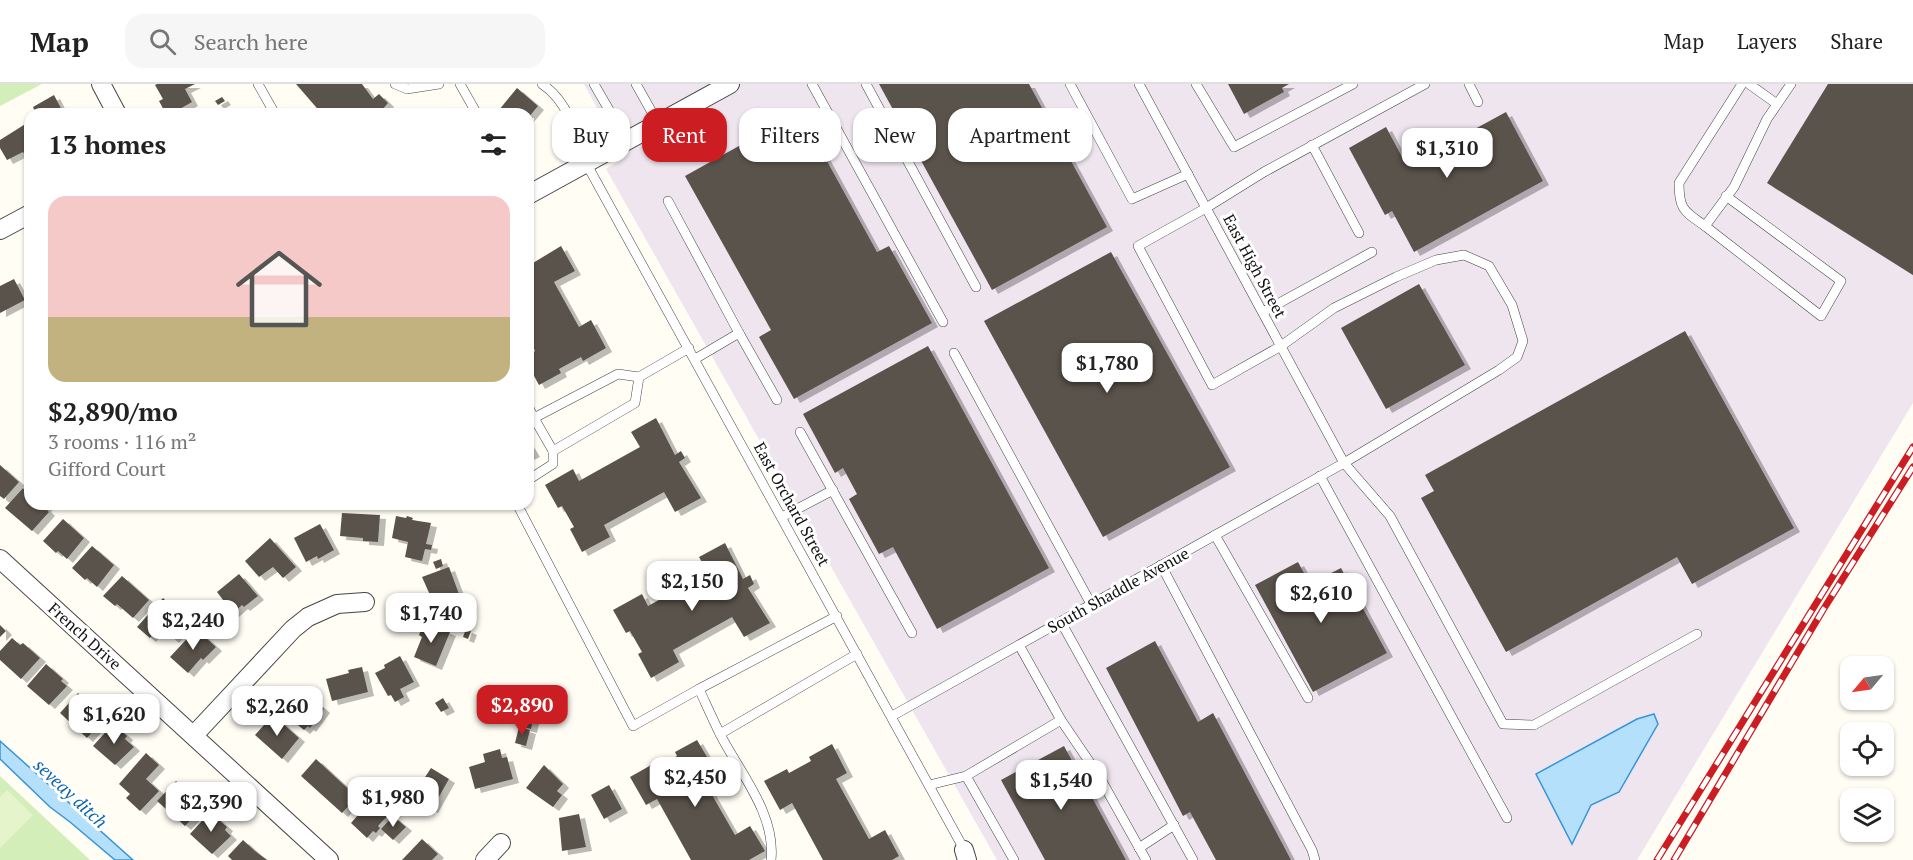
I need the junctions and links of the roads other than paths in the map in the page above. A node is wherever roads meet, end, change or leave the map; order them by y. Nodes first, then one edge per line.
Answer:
1 (101, 84) edge
2 (258, 84) edge
3 (394, 84) edge
4 (439, 84) edge
5 (460, 84) edge
6 (542, 84) edge
7 (594, 84) edge
8 (636, 84) edge
9 (730, 84) edge
10 (812, 84) edge
11 (866, 84) edge
12 (1070, 84) edge
13 (1139, 84) edge
14 (1196, 84) edge
15 (1353, 84) edge
16 (1425, 84) edge
17 (1469, 84) edge
18 (1742, 84) edge
19 (1749, 84) edge
20 (1791, 84) edge
21 (1478, 102) dead end
22 (1777, 104) junction
23 (114, 108) edge
24 (272, 108) edge
25 (474, 108) edge
26 (608, 108) edge
27 (650, 108) edge
28 (686, 108) edge
29 (1312, 145) junction
30 (586, 163) junction
31 (1188, 174) junction
32 (534, 192) edge
33 (1726, 196) junction
34 (668, 201) dead end
35 (1206, 208) junction
36 (24, 217) edge
37 (1705, 226) junction
38 (0, 230) edge
39 (1359, 233) dead end
40 (1372, 252) dead end
41 (976, 287) dead end
42 (1263, 312) junction
43 (943, 322) dead end
44 (739, 333) junction
45 (1281, 346) junction
46 (689, 348) junction
47 (954, 353) dead end
48 (694, 358) junction
49 (639, 377) junction
50 (777, 400) dead end
51 (534, 418) joint
52 (800, 432) dead end
53 (553, 451) junction
54 (1344, 463) junction
55 (534, 476) edge
56 (1320, 476) junction
57 (833, 490) junction
58 (520, 510) edge
59 (782, 517) junction
60 (1215, 535) junction
61 (0, 559) edge
62 (1161, 565) junction
63 (365, 602) dead end
64 (1091, 604) junction
65 (837, 616) junction
66 (1061, 621) junction
67 (912, 633) dead end
68 (1697, 634) dead end
69 (1019, 645) junction
70 (857, 654) junction
71 (699, 688) junction
72 (1308, 698) dead end
73 (892, 716) junction
74 (1061, 720) junction
75 (720, 734) junction
76 (194, 735) junction
77 (966, 776) junction
78 (929, 785) junction
79 (1507, 818) dead end
80 (1174, 825) junction
81 (501, 843) dead end
82 (1140, 848) junction
83 (968, 857) edge
84 (329, 860) edge
85 (485, 860) edge
86 (771, 860) edge
87 (1014, 860) edge
88 (1146, 860) edge
89 (1193, 860) edge
90 (1315, 860) edge

1 - 23 street
2 - 24 lane
3 - 4 lane
5 - 25 lane
6 - 30 lane, East Orchard Street
7 - 26 lane
8 - 27 lane
9 - 28 street
10 - 43 lane
11 - 41 lane
12 - 31 lane
13 - 31 lane, East High Street
14 - 15 lane
16 - 29 lane
17 - 21 lane
18 - 37 lane
19 - 22 lane
20 - 22 lane
22 - 33 lane
29 - 35 lane
29 - 39 lane
30 - 32 street
30 - 46 lane, East Orchard Street
31 - 35 lane, East High Street
33 - 37 lane
33 - 37 lane
34 - 44 lane
35 - 42 lane, East High Street
35 - 45 lane, South Shaddle Avenue
36 - 38 street
40 - 42 lane
42 - 45 lane, East High Street
44 - 48 lane
44 - 50 lane
45 - 54 lane, East High Street
45 - 54 lane, South Shaddle Avenue
46 - 48 lane, East Orchard Street
46 - 49 lane
47 - 64 lane
48 - 59 lane, East Orchard Street
49 - 51 lane
49 - 53 lane
51 - 53 lane
52 - 57 lane
53 - 55 lane
54 - 56 lane, South Shaddle Avenue
54 - 68 lane, East High Street
56 - 60 lane, South Shaddle Avenue
56 - 79 lane
57 - 59 lane
57 - 67 lane
58 - 71 lane
59 - 65 lane, East Orchard Street
60 - 62 lane, South Shaddle Avenue
60 - 72 lane
61 - 76 street, French Drive
62 - 64 lane, South Shaddle Avenue
62 - 90 lane
63 - 76 street
64 - 66 lane, South Shaddle Avenue
65 - 70 lane, East Orchard Street
65 - 71 lane
66 - 69 lane, South Shaddle Avenue
66 - 80 lane
69 - 73 lane, South Shaddle Avenue
69 - 74 lane
70 - 73 lane, East Orchard Street
70 - 75 lane
71 - 75 lane
73 - 78 lane, East Orchard Street
74 - 77 lane
74 - 82 lane
75 - 86 lane
76 - 84 street, French Drive
77 - 78 lane
77 - 87 lane
78 - 83 lane, East Orchard Street
80 - 82 lane
80 - 89 lane
81 - 85 street
82 - 88 lane

